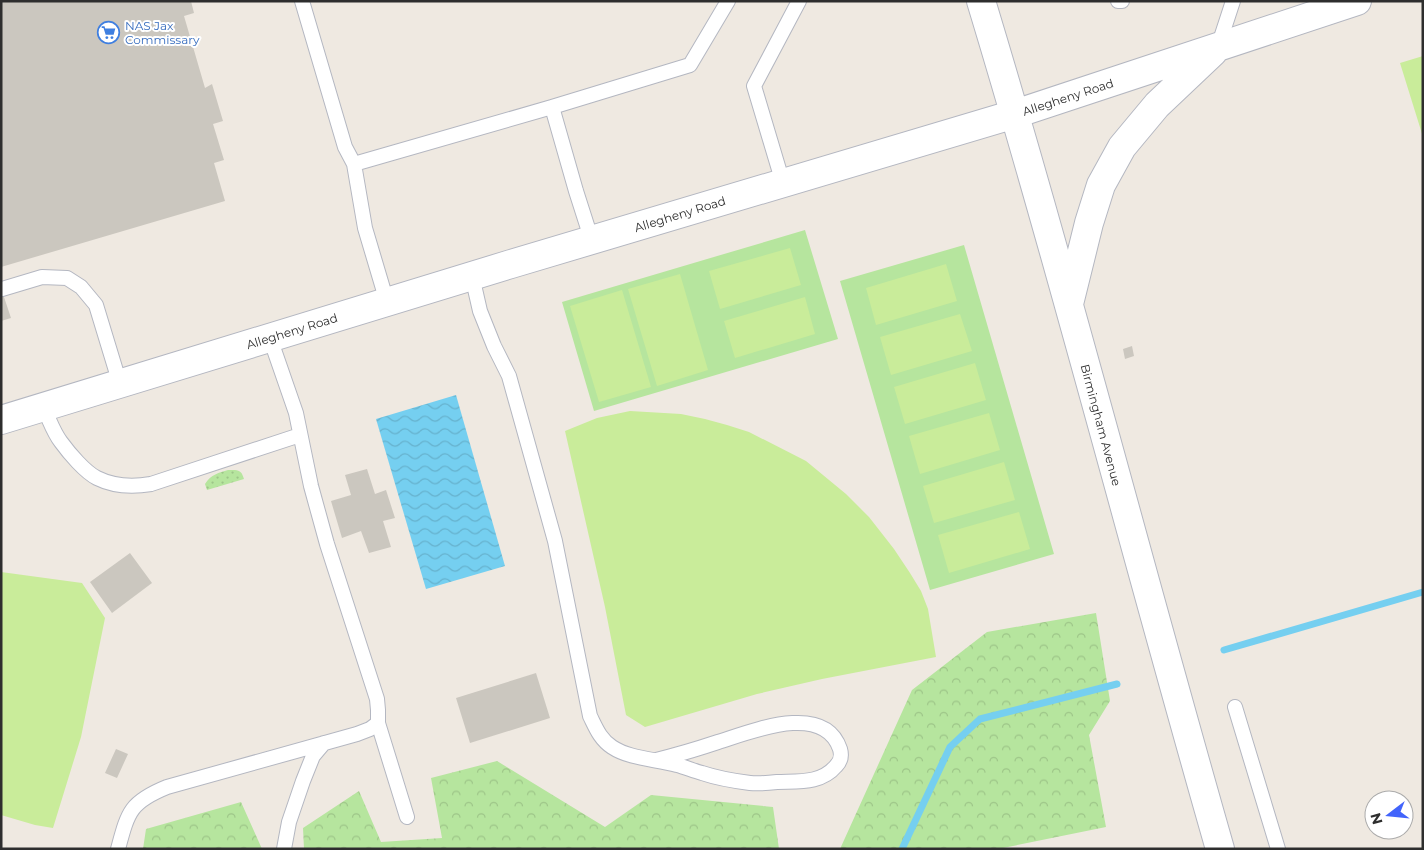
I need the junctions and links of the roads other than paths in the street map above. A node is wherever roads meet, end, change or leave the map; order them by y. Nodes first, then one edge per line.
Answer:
1 (302, 1) edge
2 (728, 1) edge
3 (799, 1) edge
4 (981, 1) edge
5 (1233, 1) edge
6 (1357, 1) edge
7 (1218, 47) junction
8 (552, 107) junction
9 (1015, 114) junction
10 (354, 164) junction
11 (783, 183) junction
12 (592, 241) junction
13 (472, 276) junction
14 (2, 289) edge
15 (387, 302) junction
16 (1068, 306) junction
17 (270, 338) junction
18 (120, 384) junction
19 (43, 407) junction
20 (1, 420) edge
21 (300, 435) junction
22 (1235, 708) dead end
23 (378, 723) junction
24 (325, 743) junction
25 (656, 760) junction
26 (407, 817) dead end
27 (118, 849) edge
28 (284, 849) edge
29 (1220, 849) edge
30 (1278, 849) edge

1 - 10 lane
2 - 8 lane
3 - 11 lane
4 - 9 street, Birmingham Avenue
5 - 7 lane
6 - 7 street, Allegheny Road
7 - 9 street, Allegheny Road
7 - 16 street
8 - 10 lane
8 - 12 lane
9 - 11 street, Allegheny Road
9 - 16 street, Birmingham Avenue
10 - 15 lane
11 - 12 street, Allegheny Road
12 - 13 street, Allegheny Road
13 - 15 street, Allegheny Road
13 - 25 lane
14 - 18 lane
15 - 17 street, Allegheny Road
16 - 29 street, Birmingham Avenue
17 - 18 street, Allegheny Road
17 - 21 lane
18 - 19 street, Allegheny Road
19 - 20 street, Allegheny Road
19 - 21 lane
21 - 23 lane
22 - 30 lane
23 - 24 lane
23 - 26 lane
24 - 27 lane
24 - 28 lane
25 - 25 lane

